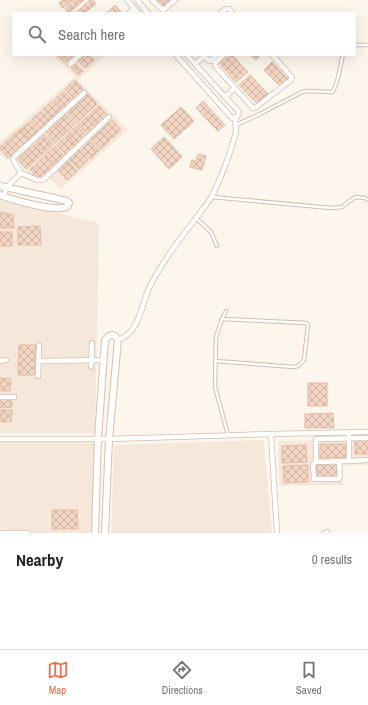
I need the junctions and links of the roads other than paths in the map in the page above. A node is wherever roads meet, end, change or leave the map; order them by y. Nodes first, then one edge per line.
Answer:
1 (127, 0) edge
2 (138, 0) edge
3 (152, 0) edge
4 (174, 0) edge
5 (134, 8) junction
6 (130, 12) edge
7 (137, 12) edge
8 (147, 12) edge
9 (221, 12) edge
10 (231, 12) edge
11 (356, 45) edge
12 (368, 45) edge
13 (79, 56) edge
14 (177, 56) edge
15 (188, 56) edge
16 (202, 56) edge
17 (204, 56) edge
18 (216, 56) edge
19 (223, 56) edge
20 (273, 56) edge
21 (342, 56) edge
22 (70, 64) dead end
23 (195, 64) junction
24 (235, 88) junction
25 (84, 93) dead end
26 (225, 97) junction
27 (109, 117) dead end
28 (235, 118) junction
29 (236, 125) junction
30 (21, 173) junction
31 (3, 187) edge
32 (2, 196) edge
33 (211, 197) junction
34 (368, 200) edge
35 (195, 218) junction
36 (217, 246) dead end
37 (226, 311) dead end
38 (222, 319) junction
39 (118, 340) junction
40 (92, 343) dead end
41 (39, 345) dead end
42 (0, 360) edge
43 (6, 360) dead end
44 (91, 360) junction
45 (104, 360) junction
46 (39, 361) junction
47 (215, 362) junction
48 (91, 367) dead end
49 (38, 376) dead end
50 (0, 397) edge
51 (14, 397) dead end
52 (349, 432) junction
53 (368, 432) edge
54 (271, 434) junction
55 (228, 436) junction
56 (98, 438) junction
57 (368, 438) edge
58 (0, 439) edge
59 (109, 439) junction
60 (349, 439) junction
61 (368, 460) edge
62 (339, 461) junction
63 (349, 461) junction
64 (316, 462) junction
65 (1, 533) edge
66 (28, 533) edge
67 (95, 533) edge
68 (105, 533) edge
69 (277, 533) edge

1 - 5 street
2 - 8 street
3 - 4 street
5 - 6 street
5 - 7 street
9 - 10 street
11 - 12 lane
13 - 22 street
14 - 28 street
15 - 23 street
16 - 23 street
17 - 18 street
19 - 24 street
20 - 24 street
21 - 29 lane
23 - 26 street
24 - 26 street
25 - 30 street
26 - 28 street
27 - 30 street
28 - 29 street
29 - 33 street
30 - 31 street
31 - 32 street
31 - 32 street
33 - 34 lane
33 - 35 street
35 - 36 lane
35 - 39 street
37 - 38 lane
38 - 47 lane
38 - 47 lane
39 - 45 street
39 - 59 street
40 - 44 street
41 - 46 street
42 - 43 street
44 - 45 street
44 - 46 street
44 - 48 street
45 - 56 street
46 - 49 street
47 - 55 lane
50 - 51 street
52 - 53 street
52 - 54 street
52 - 60 street
54 - 55 street
54 - 69 street
55 - 59 street
56 - 58 street
56 - 59 street
56 - 67 street
57 - 60 street
59 - 68 street
60 - 63 street
60 - 64 street
61 - 63 street
62 - 63 street
62 - 64 street
62 - 64 street
65 - 66 street

